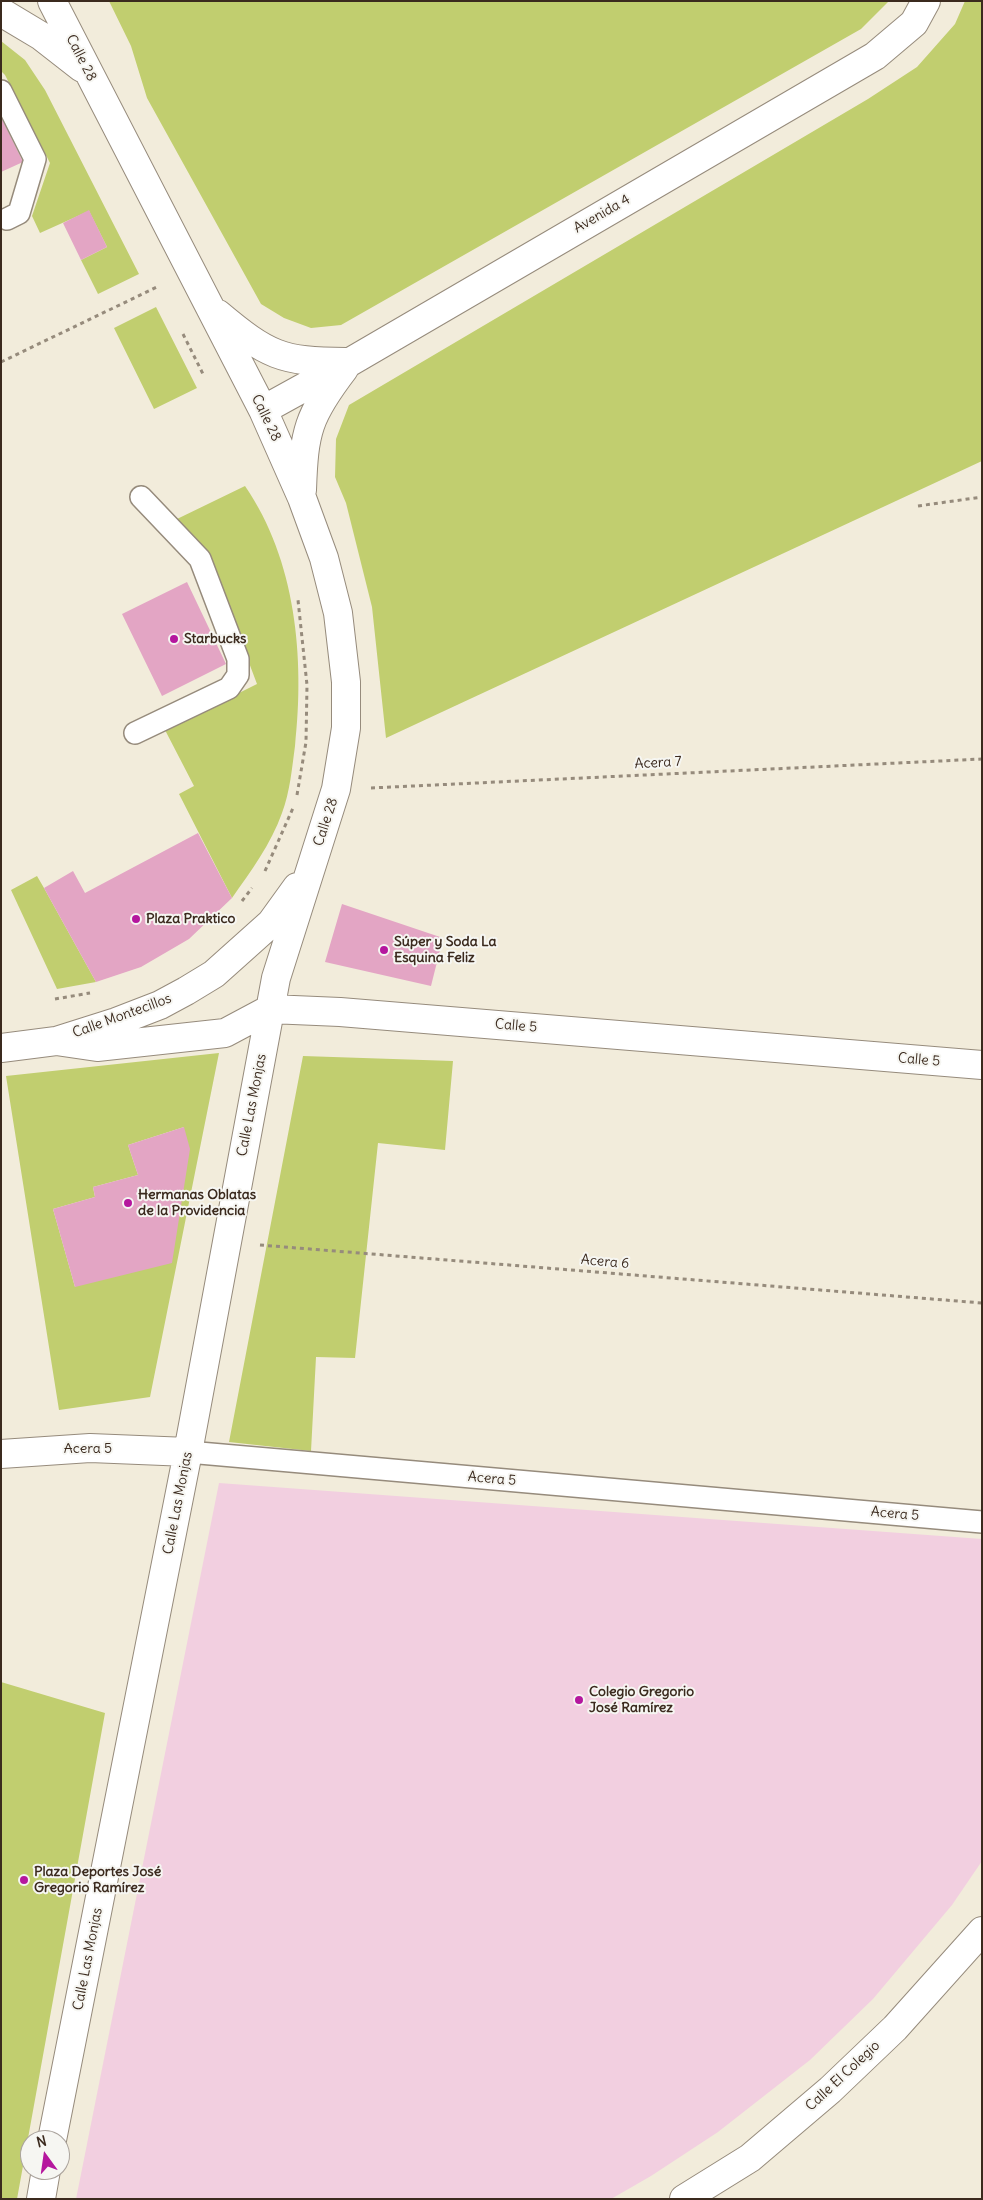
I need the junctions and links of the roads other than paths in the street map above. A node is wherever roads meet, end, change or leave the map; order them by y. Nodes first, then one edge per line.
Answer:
1 (52, 1) edge
2 (926, 1) edge
3 (1, 12) edge
4 (89, 74) junction
5 (1, 91) edge
6 (7, 219) dead end
7 (208, 306) junction
8 (350, 362) junction
9 (263, 410) junction
10 (141, 497) dead end
11 (302, 498) junction
12 (135, 733) dead end
13 (311, 868) junction
14 (270, 1009) junction
15 (225, 1033) junction
16 (56, 1041) junction
17 (1, 1048) edge
18 (262, 1055) junction
19 (982, 1065) edge
20 (188, 1452) junction
21 (1, 1454) edge
22 (982, 1522) edge
23 (982, 1931) edge
24 (54, 2130) edge
25 (44, 2180) edge
26 (41, 2199) edge
27 (684, 2199) edge

1 - 4 street, Calle 28
2 - 8 street, Avenida 4
3 - 4 street
4 - 7 street, Calle 28
5 - 6 lane
7 - 8 street
7 - 9 street, Calle 28
8 - 9 street, Avenida 4
8 - 11 street
9 - 11 street, Calle 28
10 - 12 lane
11 - 13 street, Calle 28
13 - 14 street, Calle Las Monjas
13 - 16 street, Calle Montecillos
14 - 15 street
14 - 18 street, Calle Las Monjas
14 - 19 street, Calle 5
15 - 16 street
15 - 18 street
16 - 17 street, Calle Montecillos
18 - 20 street, Calle Las Monjas
20 - 21 street, Acera 5
20 - 22 lane, Acera 5
20 - 24 street, Calle Las Monjas
23 - 27 street, Calle El Colegio
25 - 26 street

